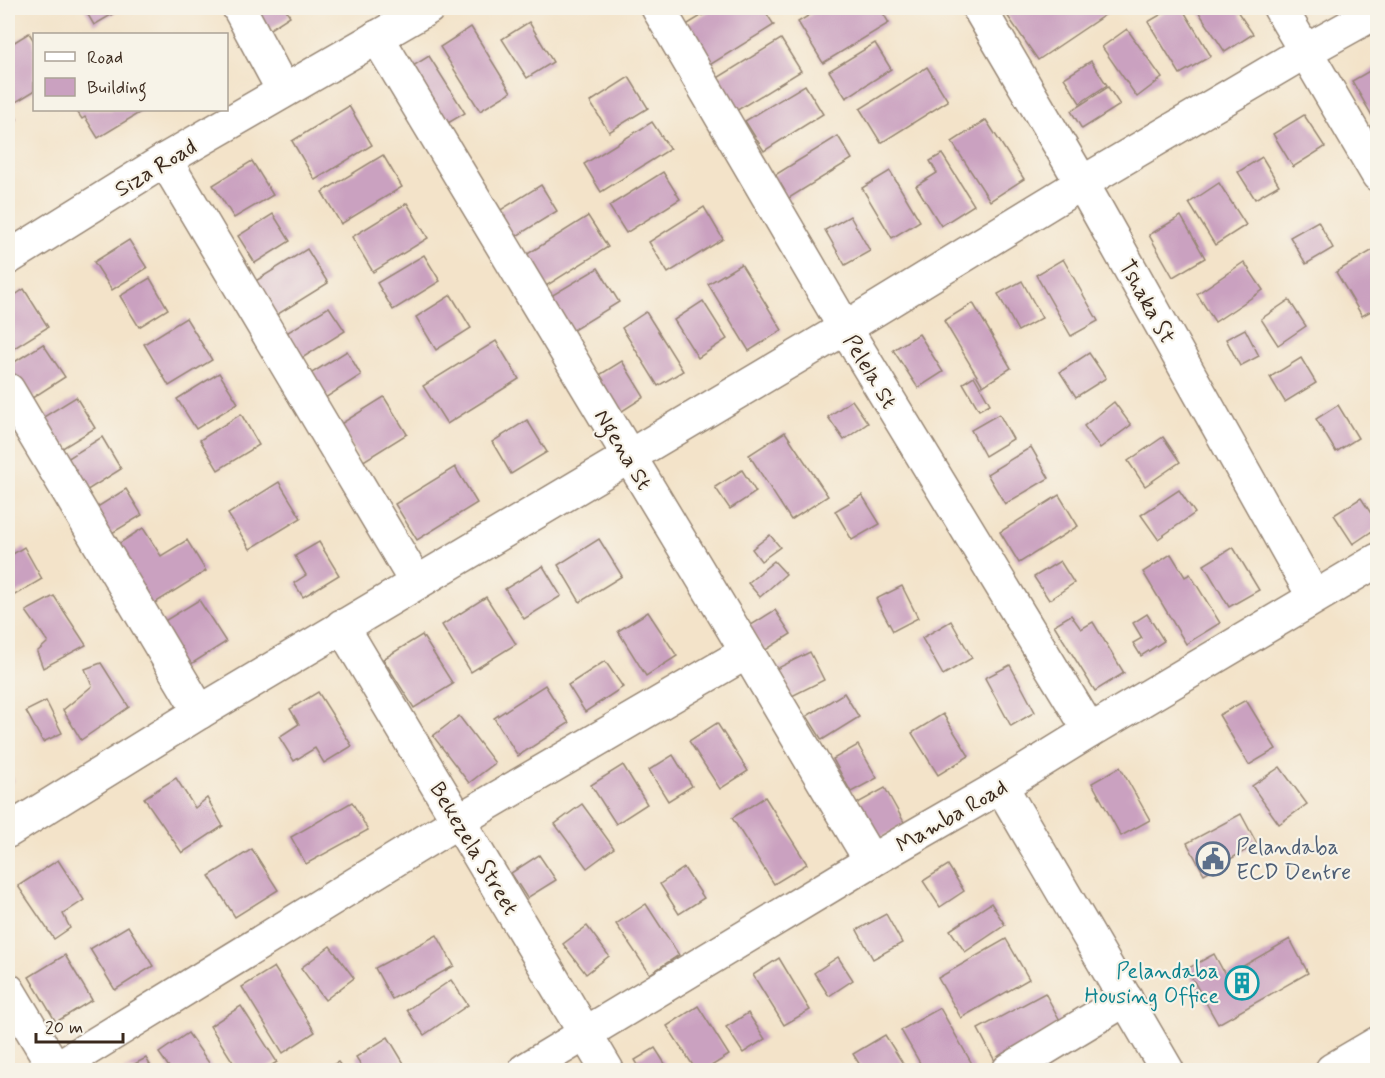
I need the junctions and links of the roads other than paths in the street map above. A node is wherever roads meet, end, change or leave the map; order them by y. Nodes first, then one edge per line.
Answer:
1 (239, 8) edge
2 (428, 8) edge
3 (658, 8) edge
4 (979, 8) edge
5 (1280, 8) edge
6 (1377, 11) edge
7 (377, 37) junction
8 (1306, 51) junction
9 (283, 90) junction
10 (165, 160) junction
11 (1377, 175) edge
12 (1082, 183) junction
13 (8, 258) edge
14 (845, 328) junction
15 (8, 390) edge
16 (628, 456) junction
17 (1377, 560) edge
18 (416, 582) junction
19 (1314, 597) junction
20 (342, 626) junction
21 (747, 652) junction
22 (200, 712) junction
23 (1090, 731) junction
24 (1001, 786) junction
25 (458, 821) junction
26 (8, 831) edge
27 (871, 861) junction
28 (8, 990) edge
29 (1125, 999) junction
30 (586, 1034) junction
31 (1377, 1043) edge
32 (55, 1070) edge
33 (525, 1071) edge
34 (607, 1071) edge
35 (1009, 1071) edge
36 (1167, 1071) edge
37 (1332, 1071) edge

1 - 9 street
2 - 7 street, Siza Road
3 - 14 street, Pelela St
4 - 12 street, Tshaka St
5 - 8 street
6 - 8 street
7 - 9 street, Siza Road
7 - 16 street, Ngena St
8 - 11 street
8 - 12 street
9 - 10 street, Siza Road
10 - 13 street, Siza Road
10 - 18 street
12 - 14 street
12 - 19 street, Tshaka St
14 - 16 street
14 - 23 street, Pelela St
15 - 22 street
16 - 18 street
16 - 21 street, Ngena St
17 - 19 street, Mamba Road
18 - 20 street
19 - 23 street, Mamba Road
20 - 22 street
20 - 25 street, Bekezela Street
21 - 25 street
21 - 27 street, Ngena St
22 - 26 street
23 - 24 street, Mamba Road
24 - 27 street, Mamba Road
24 - 29 street
25 - 30 street, Bekezela Street
25 - 32 street
27 - 30 street, Mamba Road
28 - 32 street
29 - 35 street
29 - 36 street
30 - 33 street, Mamba Road
30 - 34 street, Bekezela Street
31 - 37 street

